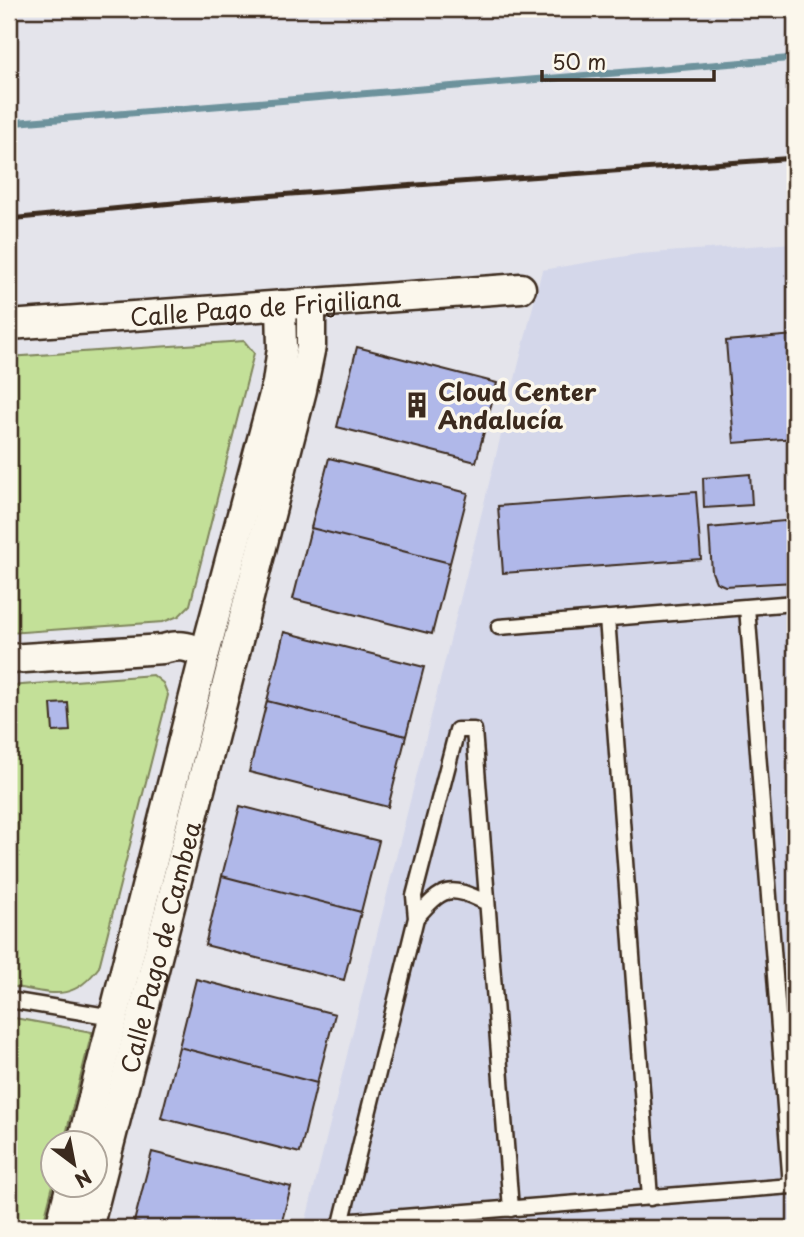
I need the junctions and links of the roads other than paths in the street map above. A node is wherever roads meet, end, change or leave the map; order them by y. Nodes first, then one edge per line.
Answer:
1 (521, 288) dead end
2 (311, 303) junction
3 (281, 305) junction
4 (9, 325) edge
5 (795, 603) edge
6 (747, 607) junction
7 (607, 618) junction
8 (499, 627) dead end
9 (204, 657) junction
10 (9, 660) edge
11 (232, 663) junction
12 (487, 902) junction
13 (416, 918) junction
14 (9, 1000) edge
15 (113, 1017) junction
16 (86, 1128) edge
17 (793, 1187) edge
18 (68, 1198) edge
19 (650, 1198) junction
20 (511, 1209) junction
21 (341, 1225) edge
22 (60, 1228) edge
23 (88, 1228) edge

1 - 2 street, Calle Pago de Frigiliana
2 - 3 street, Calle Pago de Frigiliana
2 - 11 street, Calle Pago de Cambea
3 - 4 street, Calle Pago de Frigiliana
3 - 9 street, Calle Pago de Cambea
5 - 6 lane
6 - 7 lane
6 - 17 lane
7 - 8 lane
7 - 19 lane
9 - 10 street
9 - 11 street
9 - 15 street, Calle Pago de Cambea
11 - 23 street, Calle Pago de Cambea
12 - 13 lane
12 - 13 lane
12 - 20 lane
13 - 21 lane
14 - 15 lane
15 - 16 street, Calle Pago de Cambea
17 - 19 lane
18 - 22 street
19 - 20 lane
20 - 21 lane

